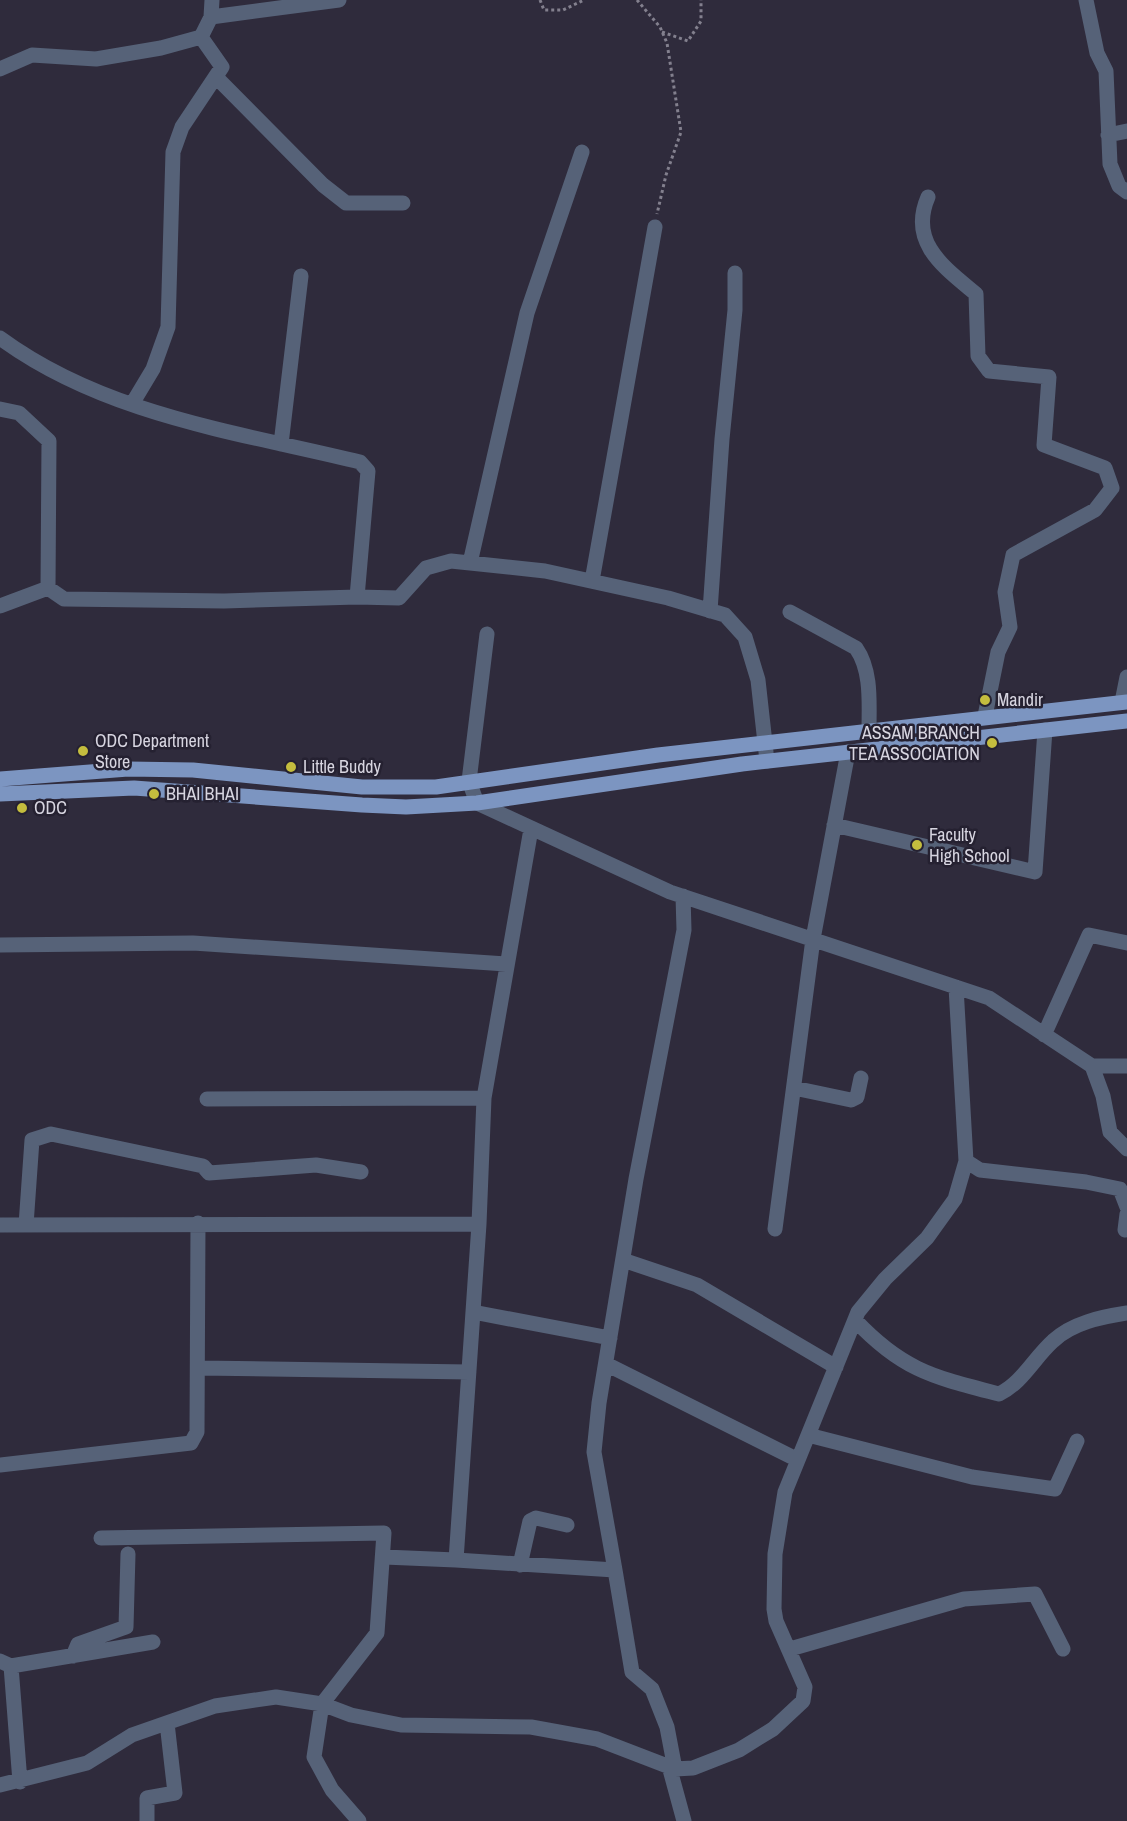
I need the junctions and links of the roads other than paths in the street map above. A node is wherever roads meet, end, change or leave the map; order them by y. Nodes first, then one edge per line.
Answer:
1 (212, 0) edge
2 (339, 0) edge
3 (1086, 0) edge
4 (211, 17) junction
5 (201, 37) junction
6 (0, 69) edge
7 (216, 76) junction
8 (1127, 131) edge
9 (1108, 135) junction
10 (582, 152) dead end
11 (1127, 192) edge
12 (928, 197) dead end
13 (403, 203) dead end
14 (655, 227) road end
15 (735, 273) dead end
16 (301, 276) dead end
17 (0, 338) edge
18 (132, 404) junction
19 (0, 409) edge
20 (280, 444) junction
21 (470, 563) junction
22 (592, 581) junction
23 (48, 588) junction
24 (357, 597) junction
25 (0, 606) edge
26 (710, 611) junction
27 (790, 612) dead end
28 (487, 634) dead end
29 (1127, 677) edge
30 (1125, 702) edge
31 (985, 716) junction
32 (1127, 721) edge
33 (870, 730) junction
34 (1045, 730) junction
35 (765, 743) junction
36 (848, 752) junction
37 (767, 761) junction
38 (0, 779) edge
39 (469, 781) junction
40 (0, 794) edge
41 (477, 802) junction
42 (834, 825) junction
43 (531, 829) junction
44 (683, 896) junction
45 (813, 939) junction
46 (1127, 943) edge
47 (0, 945) edge
48 (506, 964) junction
49 (956, 987) junction
50 (1044, 1035) junction
51 (1092, 1066) junction
52 (1127, 1066) edge
53 (861, 1078) dead end
54 (794, 1088) junction
55 (484, 1098) junction
56 (207, 1099) dead end
57 (1127, 1149) edge
58 (966, 1161) junction
59 (361, 1173) dead end
60 (1127, 1207) edge
61 (1127, 1214) edge
62 (198, 1223) junction
63 (479, 1224) junction
64 (0, 1225) edge
65 (26, 1225) junction
66 (775, 1229) dead end
67 (1125, 1230) dead end
68 (623, 1260) junction
69 (473, 1312) junction
70 (1127, 1313) edge
71 (855, 1320) junction
72 (610, 1338) junction
73 (606, 1364) junction
74 (836, 1367) junction
75 (199, 1368) junction
76 (469, 1372) junction
77 (808, 1435) junction
78 (1077, 1441) dead end
79 (798, 1460) junction
80 (0, 1465) edge
81 (567, 1525) dead end
82 (101, 1538) dead end
83 (128, 1554) dead end
84 (384, 1557) junction
85 (456, 1560) junction
86 (520, 1565) junction
87 (615, 1570) junction
88 (153, 1642) dead end
89 (790, 1649) junction
90 (1063, 1649) dead end
91 (73, 1656) junction
92 (5, 1664) edge
93 (322, 1704) junction
94 (167, 1723) junction
95 (672, 1767) junction
96 (20, 1782) junction
97 (0, 1785) edge
98 (147, 1821) edge
99 (359, 1821) edge
100 (684, 1821) edge

1 - 4 street
2 - 4 street
3 - 9 street
4 - 5 street
5 - 6 street
5 - 7 street
7 - 13 street
7 - 18 street
8 - 9 street
9 - 11 street
10 - 21 street
12 - 31 street
14 - 22 street
15 - 26 street
16 - 20 street
17 - 18 street
18 - 20 street
19 - 23 street
20 - 24 street
21 - 22 street
21 - 24 street
22 - 26 street
23 - 24 street
23 - 25 street
26 - 35 street
27 - 33 street
28 - 39 street
29 - 30 street
30 - 31 main road
31 - 33 main road
32 - 34 main road
33 - 35 main road
34 - 36 main road
34 - 42 street
35 - 37 street
35 - 39 main road
36 - 37 main road
36 - 42 street
37 - 41 main road
38 - 39 main road
39 - 41 street
40 - 41 main road
41 - 43 street
42 - 45 street
43 - 44 street
43 - 48 street
44 - 45 street
44 - 68 street
45 - 49 street
45 - 54 street
46 - 50 street
47 - 48 street
48 - 55 street
49 - 50 street
49 - 58 street
50 - 51 street
51 - 52 street
51 - 57 street
53 - 54 street
54 - 66 street
55 - 56 street
55 - 63 street
58 - 60 street
58 - 71 street
59 - 65 street
61 - 67 street
62 - 63 street
62 - 65 street
62 - 75 street
63 - 69 street
64 - 65 street
68 - 72 street
68 - 74 street
69 - 72 street
69 - 76 street
70 - 71 street
71 - 74 street
72 - 73 street
73 - 79 street
73 - 87 street
74 - 77 street
75 - 76 street
75 - 80 street
76 - 85 street
77 - 78 street
77 - 79 street
79 - 89 street
81 - 86 street
82 - 84 street
83 - 91 street
84 - 85 street
84 - 93 street
85 - 86 street
86 - 87 street
87 - 95 street
88 - 91 street
89 - 90 street
89 - 95 street
91 - 92 street
92 - 96 street
93 - 94 street
93 - 95 street
93 - 99 street
94 - 96 street
94 - 98 street
95 - 100 street
96 - 97 street

